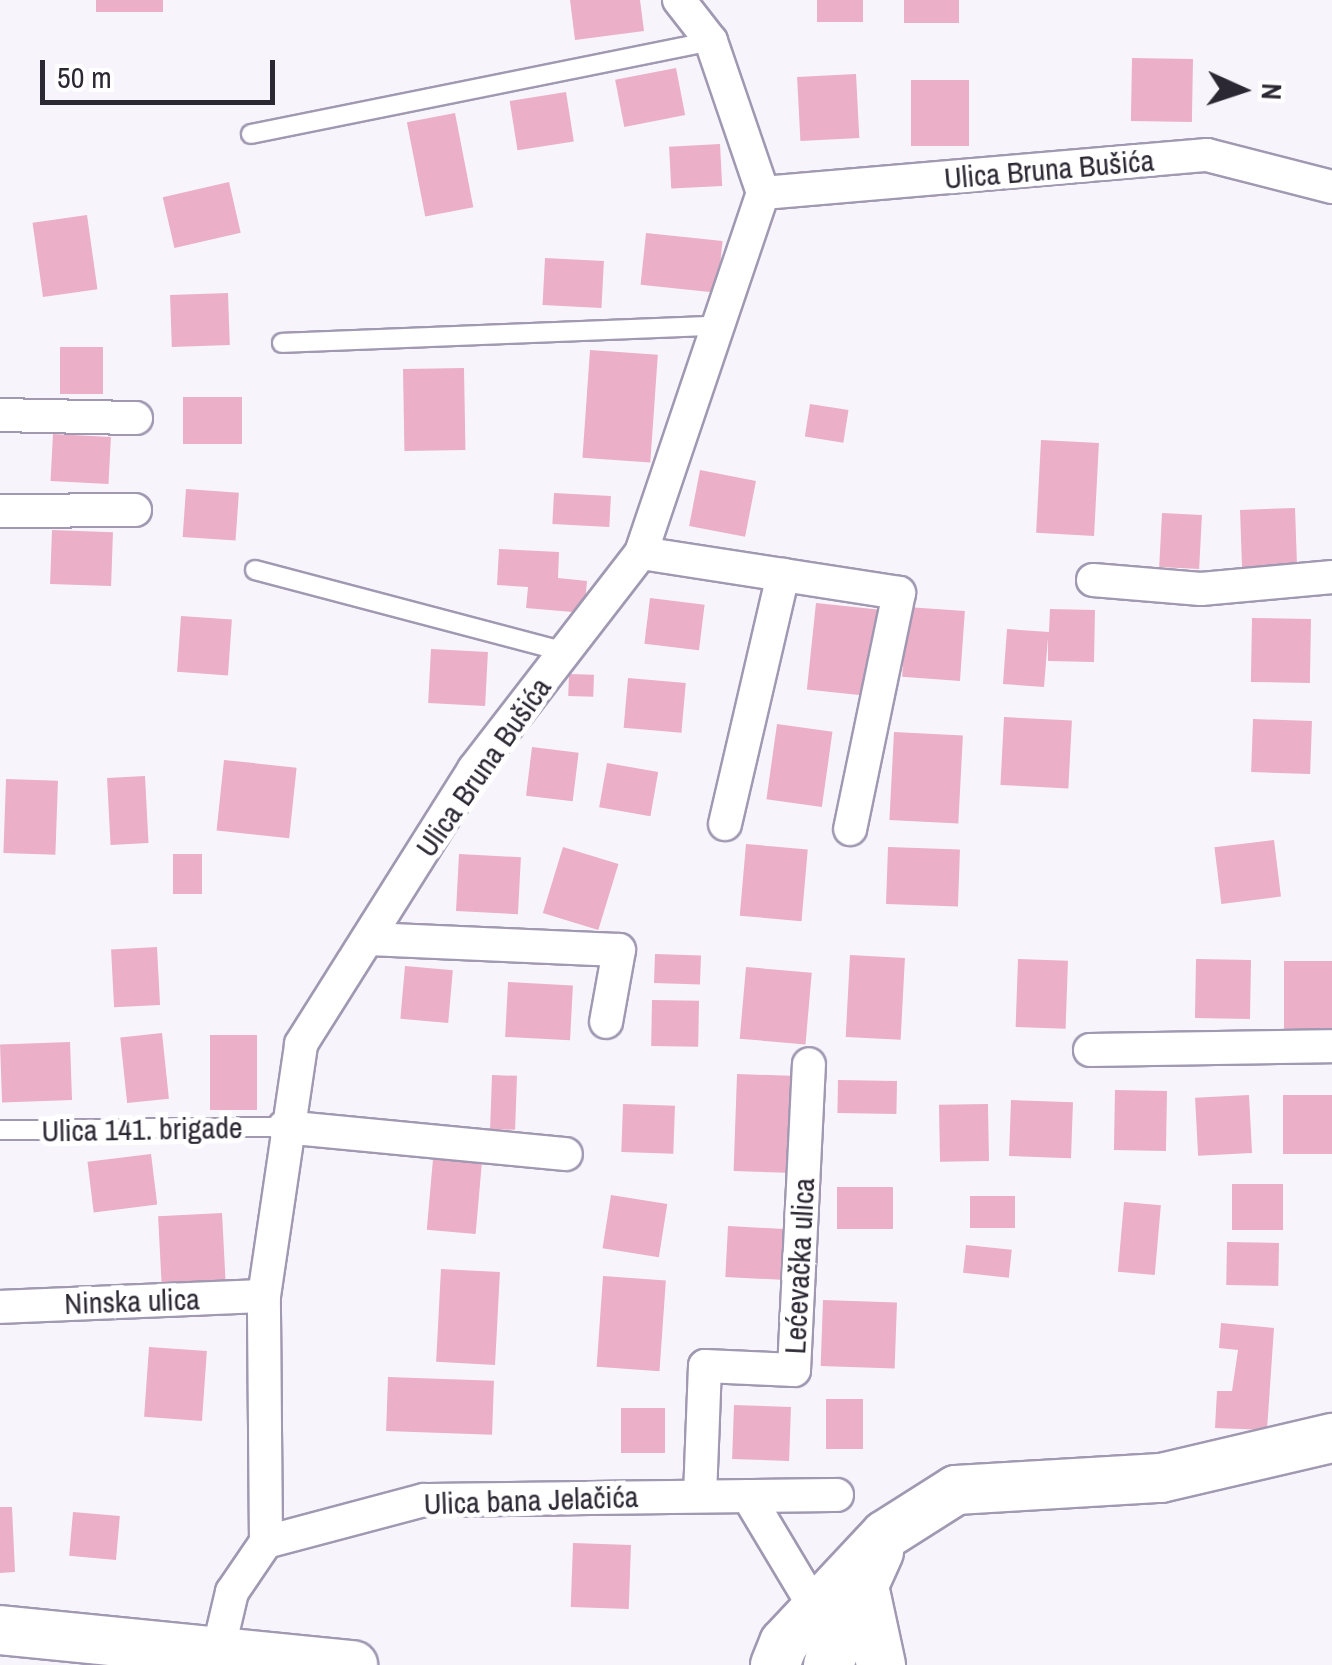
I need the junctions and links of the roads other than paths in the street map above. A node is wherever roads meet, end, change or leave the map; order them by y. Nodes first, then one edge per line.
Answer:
1 (679, 0) edge
2 (710, 41) junction
3 (251, 134) dead end
4 (1332, 186) edge
5 (763, 193) junction
6 (724, 324) junction
7 (282, 344) dead end
8 (0, 415) edge
9 (136, 418) dead end
10 (136, 510) dead end
11 (0, 511) edge
12 (641, 552) junction
13 (255, 570) dead end
14 (783, 575) junction
15 (1332, 577) edge
16 (1093, 580) dead end
17 (565, 652) junction
18 (725, 824) dead end
19 (850, 829) dead end
20 (368, 939) junction
21 (606, 1022) dead end
22 (1332, 1046) edge
23 (1090, 1050) dead end
24 (809, 1064) dead end
25 (284, 1128) junction
26 (0, 1130) edge
27 (566, 1154) dead end
28 (264, 1296) junction
29 (0, 1307) edge
30 (1332, 1438) edge
31 (837, 1494) dead end
32 (700, 1496) junction
33 (748, 1496) junction
34 (885, 1535) junction
35 (266, 1542) junction
36 (866, 1595) junction
37 (816, 1608) junction
38 (0, 1630) edge
39 (219, 1647) junction
40 (299, 1661) edge
41 (353, 1665) edge
42 (775, 1665) edge
43 (828, 1665) edge
44 (881, 1665) edge

1 - 2 street
2 - 3 lane
2 - 5 street
4 - 5 street, Ulica Bruna Bušića
5 - 6 street, Ulica Bruna Bušića
6 - 7 lane
6 - 12 street, Ulica Bruna Bušića
8 - 9 street
10 - 11 street
12 - 14 street
12 - 17 street, Ulica Bruna Bušića
13 - 17 lane
14 - 18 street
14 - 19 street
15 - 16 street
17 - 20 street, Ulica Bruna Bušića
20 - 21 street
20 - 25 street, Ulica Bruna Bušića
22 - 23 street
24 - 32 street, Lećevačka ulica
25 - 26 lane, Ulica 141. brigade
25 - 27 street
25 - 28 street, Ulica Bruna Bušića
28 - 29 street, Ninska ulica
28 - 35 street, Ulica Bruna Bušića
30 - 34 main road
31 - 33 street, Ulica bana Jelačića
32 - 33 street, Ulica bana Jelačića
32 - 35 street, Ulica bana Jelačića
33 - 37 street
34 - 36 main road
34 - 37 main road
35 - 39 street
36 - 43 main road
36 - 44 main road
37 - 42 main road
38 - 39 main road
39 - 40 main road
40 - 41 main road

